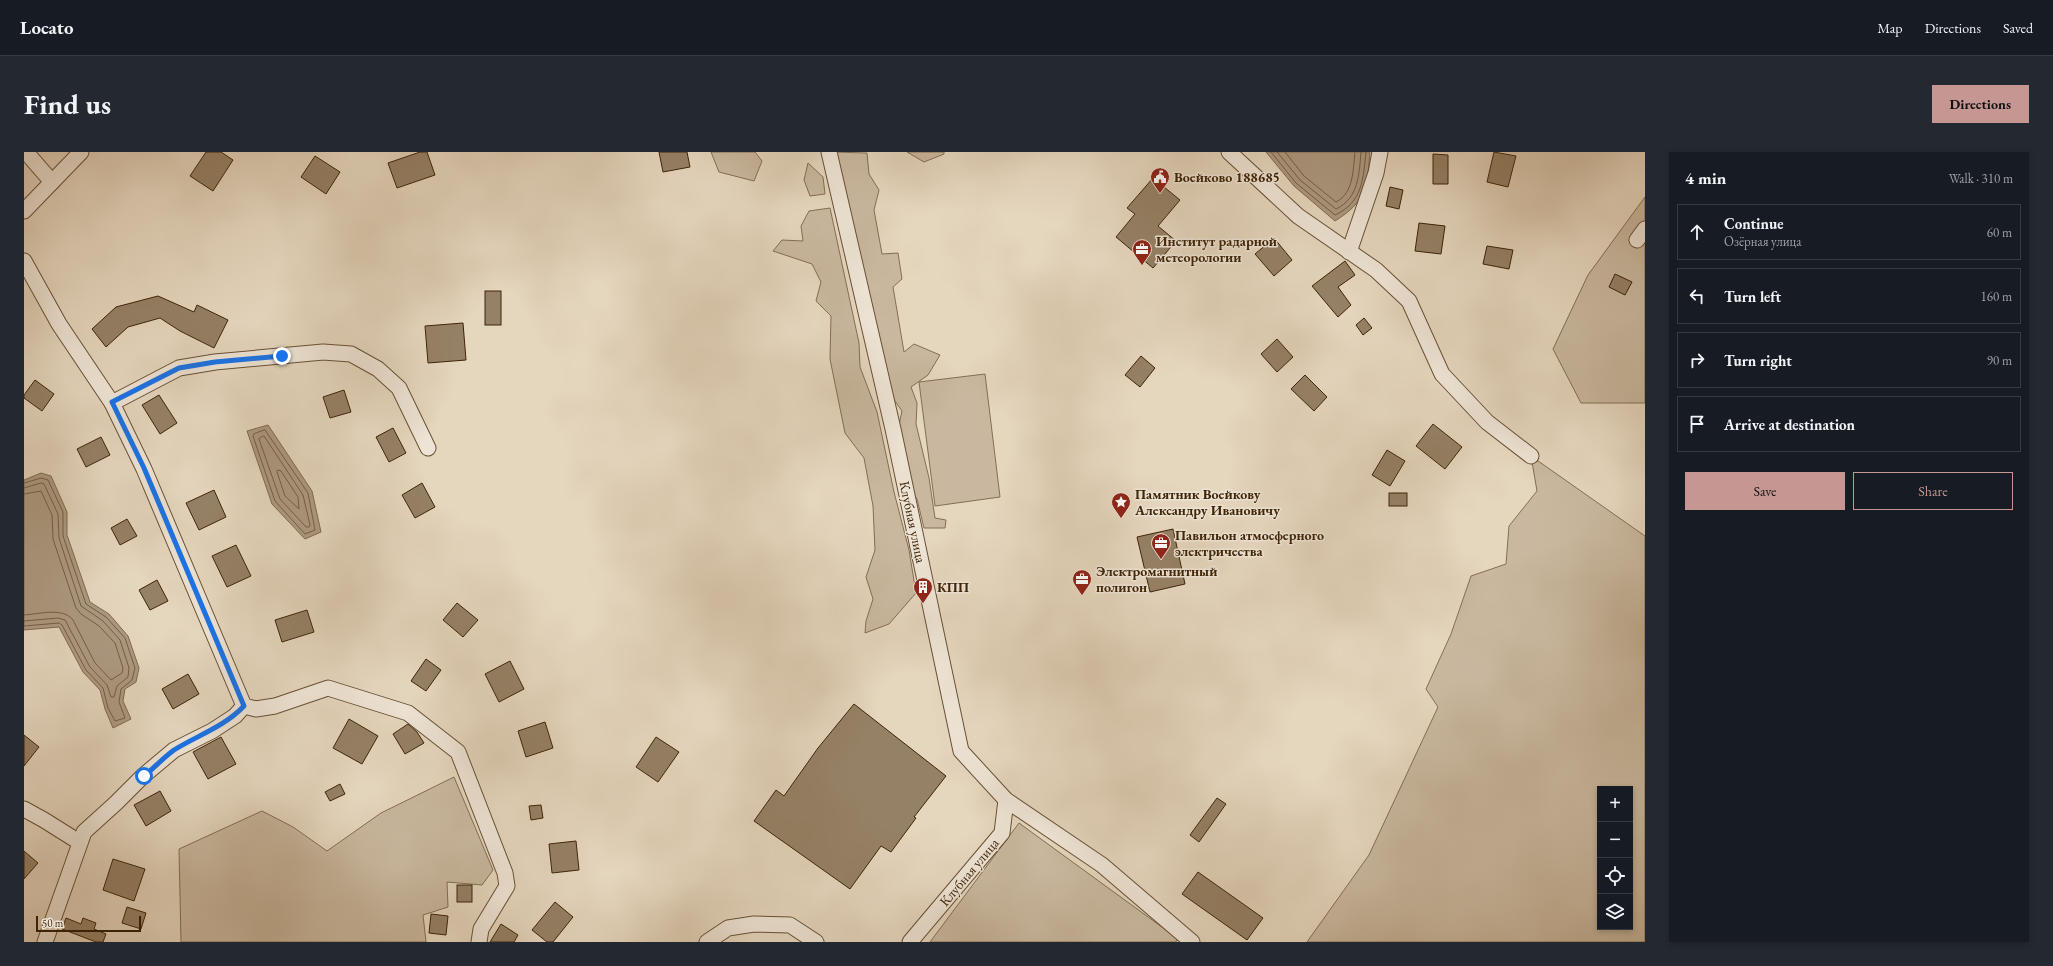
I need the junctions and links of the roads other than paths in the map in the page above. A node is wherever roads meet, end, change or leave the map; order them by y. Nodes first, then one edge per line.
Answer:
1 (26, 152) edge
2 (81, 152) edge
3 (828, 152) edge
4 (1229, 152) edge
5 (1380, 152) edge
6 (52, 182) junction
7 (24, 211) edge
8 (1348, 252) junction
9 (24, 261) edge
10 (112, 402) junction
11 (428, 448) dead end
12 (1531, 456) dead end
13 (244, 706) junction
14 (1006, 800) junction
15 (24, 810) edge
16 (79, 842) junction
17 (45, 942) edge
18 (479, 942) edge
19 (707, 942) edge
20 (816, 942) edge
21 (910, 942) edge
22 (1192, 942) edge

1 - 6 street
2 - 6 street
3 - 14 street, Клубная улица
4 - 8 street
5 - 8 street
6 - 7 street
8 - 12 street
9 - 10 street
10 - 11 street
10 - 13 street
13 - 16 street
13 - 18 street
14 - 21 street, Клубная улица
14 - 22 street
15 - 16 street
16 - 17 street
19 - 20 street

